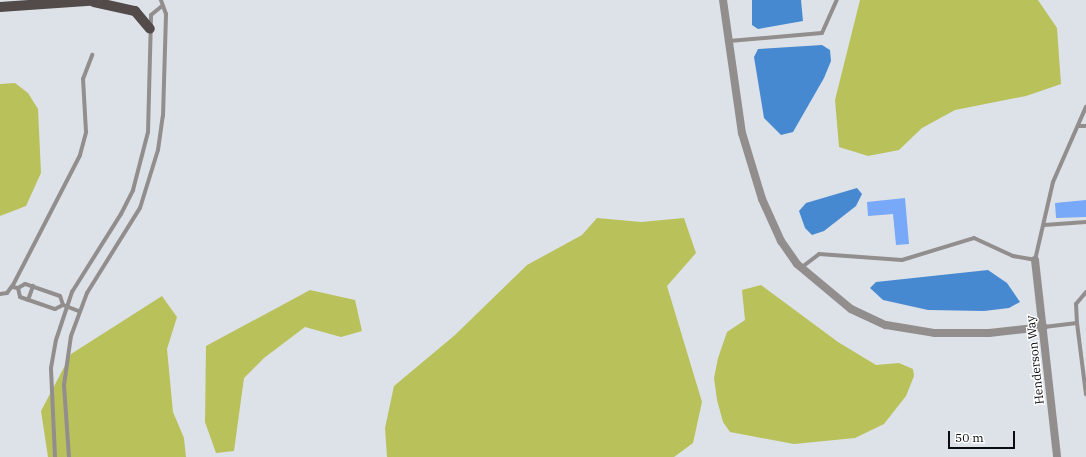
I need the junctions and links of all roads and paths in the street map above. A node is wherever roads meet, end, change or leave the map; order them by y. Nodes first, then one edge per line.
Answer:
1 (42, 0) edge
2 (101, 0) edge
3 (161, 0) edge
4 (723, 0) edge
5 (837, 0) edge
6 (90, 1) junction
7 (30, 5) junction
8 (0, 7) edge
9 (161, 7) junction
10 (150, 29) junction
11 (728, 42) junction
12 (92, 55) dead end
13 (1086, 107) edge
14 (1078, 126) junction
15 (1086, 126) edge
16 (1086, 222) edge
17 (1044, 225) junction
18 (1035, 260) junction
19 (801, 268) junction
20 (12, 286) junction
21 (33, 286) junction
22 (18, 288) junction
23 (1086, 292) edge
24 (0, 294) edge
25 (28, 300) junction
26 (65, 306) junction
27 (80, 311) junction
28 (1077, 323) junction
29 (1044, 327) junction
30 (1086, 394) edge
31 (55, 457) edge
32 (69, 457) edge
33 (1058, 457) edge

1 - 7 main road
2 - 6 main road
3 - 9 lane
4 - 11 street
5 - 11 lane
6 - 7 main road
6 - 10 main road
7 - 8 main road
9 - 10 lane
9 - 27 lane
10 - 26 lane
11 - 19 street
12 - 20 lane
13 - 14 lane
14 - 15 lane
14 - 17 lane
16 - 17 lane
17 - 18 lane
18 - 19 lane
18 - 29 street, Henderson Way
19 - 29 street
20 - 22 lane
20 - 24 lane
21 - 22 lane
21 - 25 lane
21 - 26 lane
22 - 25 lane
23 - 28 lane
25 - 26 lane
26 - 27 lane
26 - 31 lane
27 - 32 lane
28 - 29 lane
28 - 30 lane
29 - 33 street, Henderson Way

